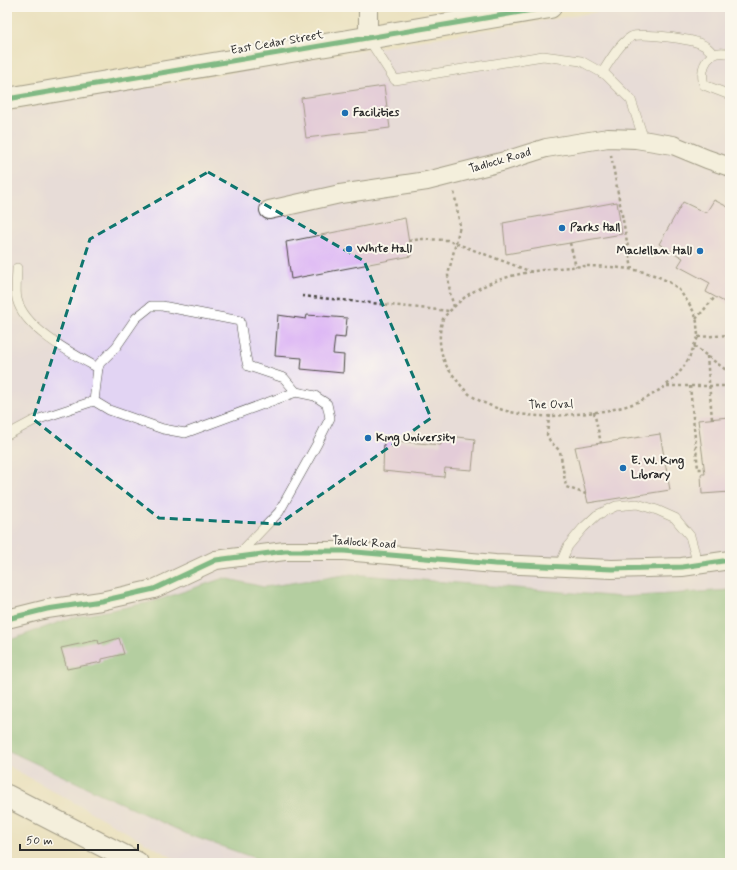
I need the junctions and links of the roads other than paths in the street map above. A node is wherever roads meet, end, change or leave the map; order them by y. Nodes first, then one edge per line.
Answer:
1 (368, 7) edge
2 (550, 7) edge
3 (368, 38) junction
4 (713, 54) junction
5 (730, 54) edge
6 (602, 73) junction
7 (730, 95) edge
8 (7, 99) edge
9 (644, 140) junction
10 (730, 167) edge
11 (269, 210) dead end
12 (17, 268) dead end
13 (98, 368) junction
14 (296, 392) junction
15 (94, 401) junction
16 (7, 435) edge
17 (236, 557) junction
18 (730, 560) edge
19 (698, 565) junction
20 (559, 567) junction
21 (7, 619) edge
22 (7, 796) edge
23 (137, 863) edge

1 - 3 street
2 - 3 street, East Cedar Street
3 - 6 lane
3 - 8 street, East Cedar Street
4 - 5 lane
4 - 6 lane
4 - 7 lane
6 - 9 lane
9 - 10 street, Tadlock Road
9 - 11 street, Tadlock Road
12 - 13 lane
13 - 14 lane
13 - 15 lane
14 - 15 lane
14 - 17 lane
15 - 16 lane
17 - 20 street, Tadlock Road
17 - 21 street, Tadlock Road
18 - 19 street, Tadlock Road
19 - 20 street, Tadlock Road
19 - 20 lane
22 - 23 street

